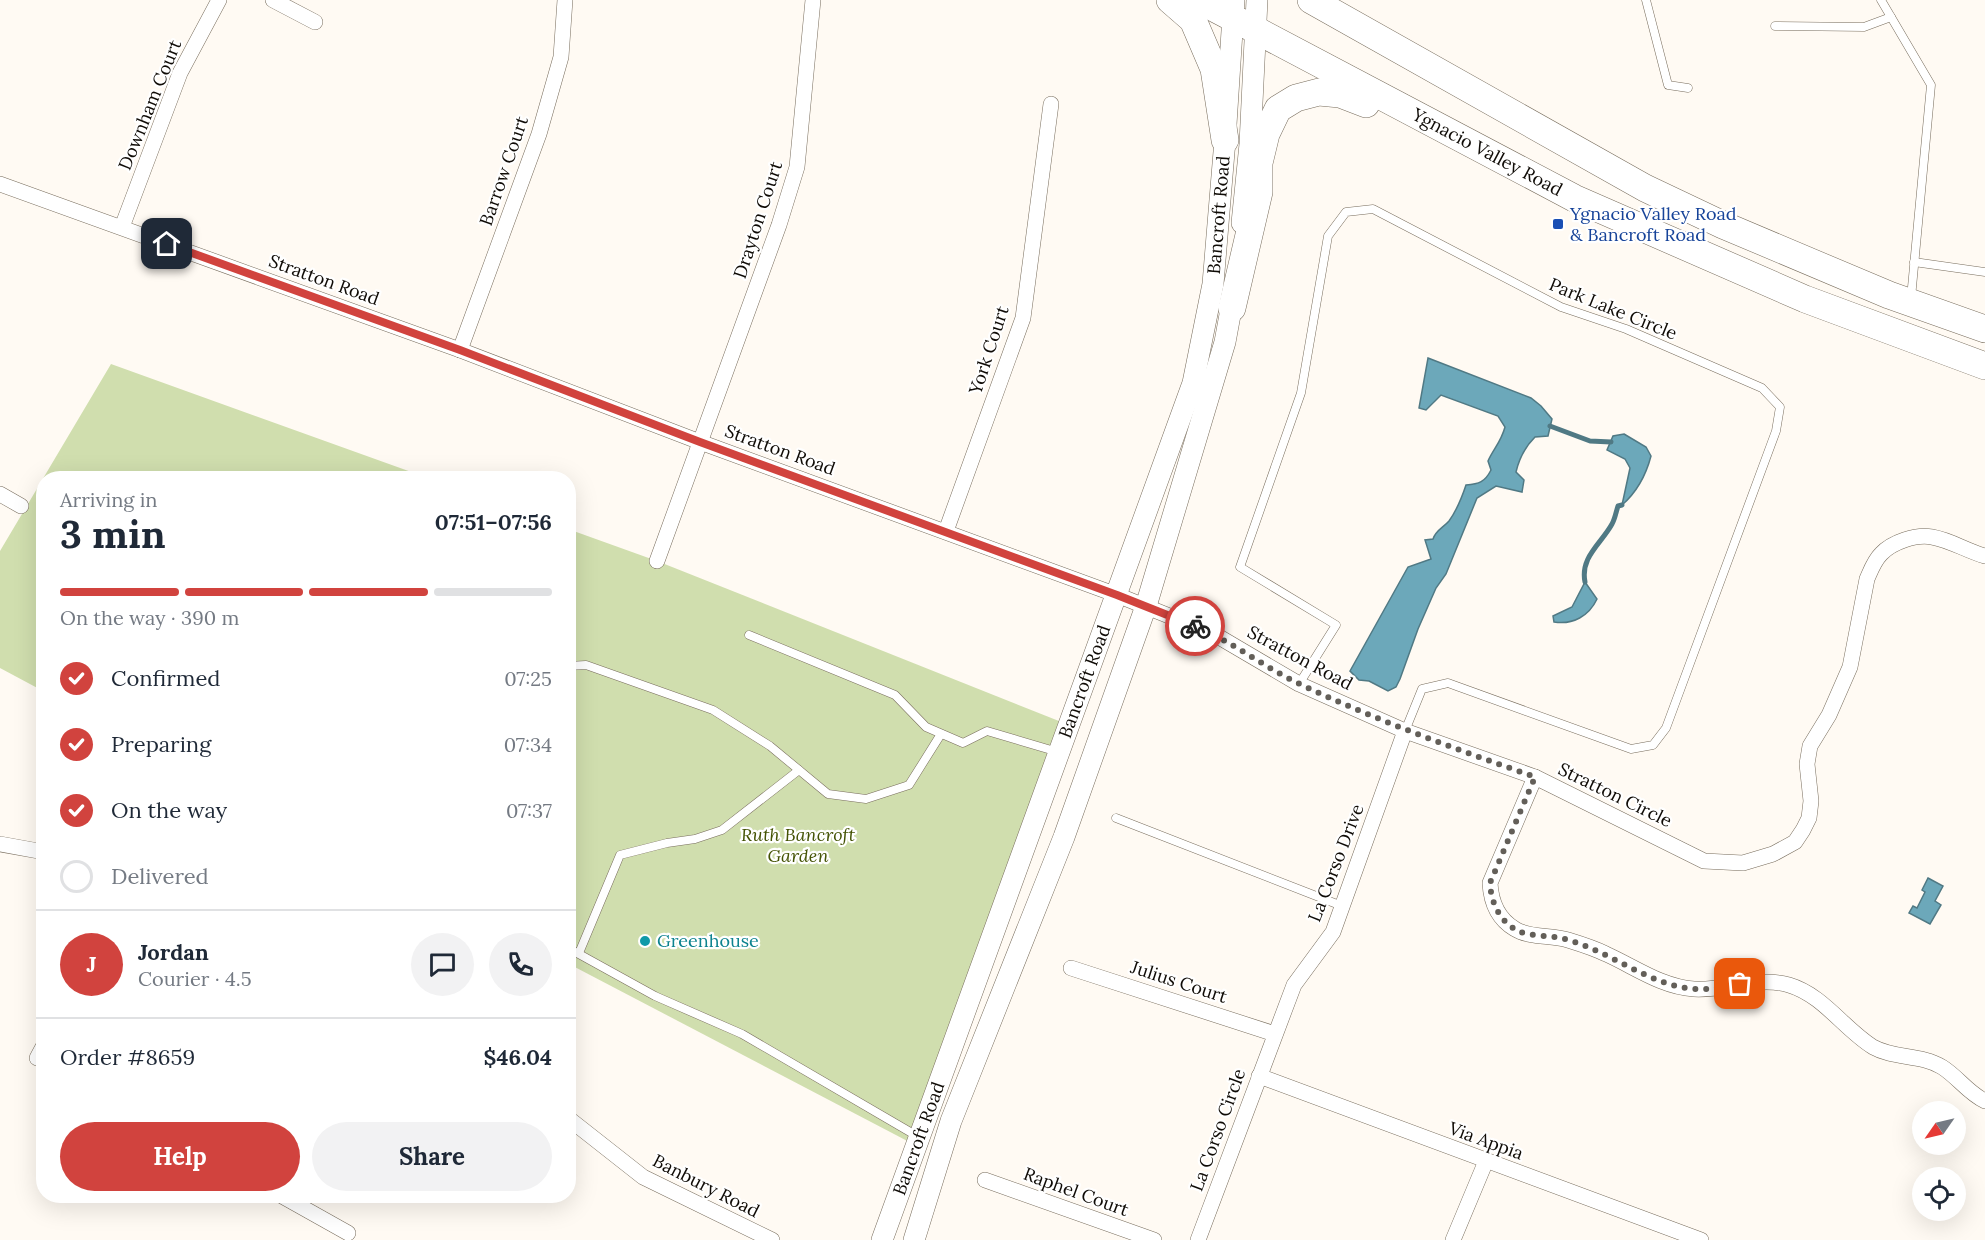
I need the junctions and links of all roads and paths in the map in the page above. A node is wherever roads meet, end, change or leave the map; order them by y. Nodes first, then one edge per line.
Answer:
1 (219, 0) edge
2 (273, 0) edge
3 (565, 0) edge
4 (813, 0) edge
5 (1170, 0) edge
6 (1199, 0) edge
7 (1257, 0) edge
8 (1646, 0) edge
9 (1881, 0) edge
10 (1313, 1) edge
11 (1241, 17) edge
12 (1891, 17) junction
13 (315, 22) dead end
14 (1776, 26) dead end
15 (1688, 88) dead end
16 (1051, 104) dead end
17 (1225, 140) junction
18 (1465, 142) junction
19 (0, 184) edge
20 (122, 227) junction
21 (1914, 262) junction
22 (1985, 272) edge
23 (1911, 302) junction
24 (1233, 308) junction
25 (1985, 329) edge
26 (460, 350) junction
27 (1985, 366) edge
28 (700, 442) junction
29 (0, 494) edge
30 (21, 507) dead end
31 (946, 531) junction
32 (1985, 556) edge
33 (657, 561) dead end
34 (1117, 595) junction
35 (1146, 606) junction
36 (750, 635) dead end
37 (576, 666) edge
38 (1299, 684) junction
39 (1406, 731) junction
40 (941, 734) junction
41 (1059, 753) junction
42 (799, 770) junction
43 (1535, 777) junction
44 (1116, 818) dead end
45 (0, 844) edge
46 (36, 851) edge
47 (1342, 906) junction
48 (576, 952) edge
49 (579, 953) junction
50 (1071, 968) dead end
51 (1275, 1034) junction
52 (1259, 1077) junction
53 (1985, 1101) edge
54 (576, 1124) edge
55 (918, 1137) junction
56 (1486, 1161) junction
57 (985, 1180) dead end
58 (294, 1203) edge
59 (348, 1233) dead end
60 (772, 1240) edge
61 (882, 1240) edge
62 (914, 1240) edge
63 (1154, 1240) edge
64 (1198, 1240) edge
65 (1454, 1240) edge
66 (1701, 1240) edge

1 - 20 street, Downham Court
2 - 13 street
3 - 26 street, Barrow Court
4 - 28 street, Drayton Court
5 - 17 highway
6 - 11 highway, Ygnacio Valley Road
7 - 11 main road, Bancroft Road
8 - 15 lane
9 - 12 lane
10 - 23 highway
11 - 17 main road, Bancroft Road
11 - 18 highway, Ygnacio Valley Road
11 - 24 main road, Bancroft Road
12 - 14 lane
12 - 21 lane
16 - 31 street, York Court
17 - 34 main road, Bancroft Road
18 - 24 highway
18 - 27 highway, Ygnacio Valley Road
19 - 20 street, Stratton Road
20 - 26 street, Stratton Road
21 - 22 lane
21 - 23 lane
23 - 25 highway
24 - 35 main road, Bancroft Road
26 - 28 street, Stratton Road
28 - 31 street, Stratton Road
28 - 33 street, Drayton Court
29 - 30 street
31 - 34 street, Stratton Road
32 - 43 street, Stratton Circle
34 - 35 street, Stratton Road
34 - 41 main road, Bancroft Road
35 - 38 street, Stratton Road
35 - 62 main road, Bancroft Road
36 - 40 lane
37 - 42 lane
38 - 39 street, Stratton Road
38 - 39 lane, Park Lake Circle
39 - 43 street, Stratton Road
39 - 47 street, La Corso Drive
40 - 41 lane
40 - 42 lane
41 - 55 main road, Bancroft Road
42 - 49 lane
43 - 53 street, Stratton Circle
44 - 47 lane
45 - 46 street
47 - 51 street, La Corso Drive
48 - 49 lane
49 - 55 lane
50 - 51 street, Julius Court
51 - 52 street, La Corso Circle
52 - 56 street, Via Appia
52 - 64 street, La Corso Circle
54 - 60 street, Banbury Road
55 - 61 main road, Bancroft Road
56 - 65 street
56 - 66 street, Via Appia
57 - 63 street, Raphel Court
58 - 59 street

